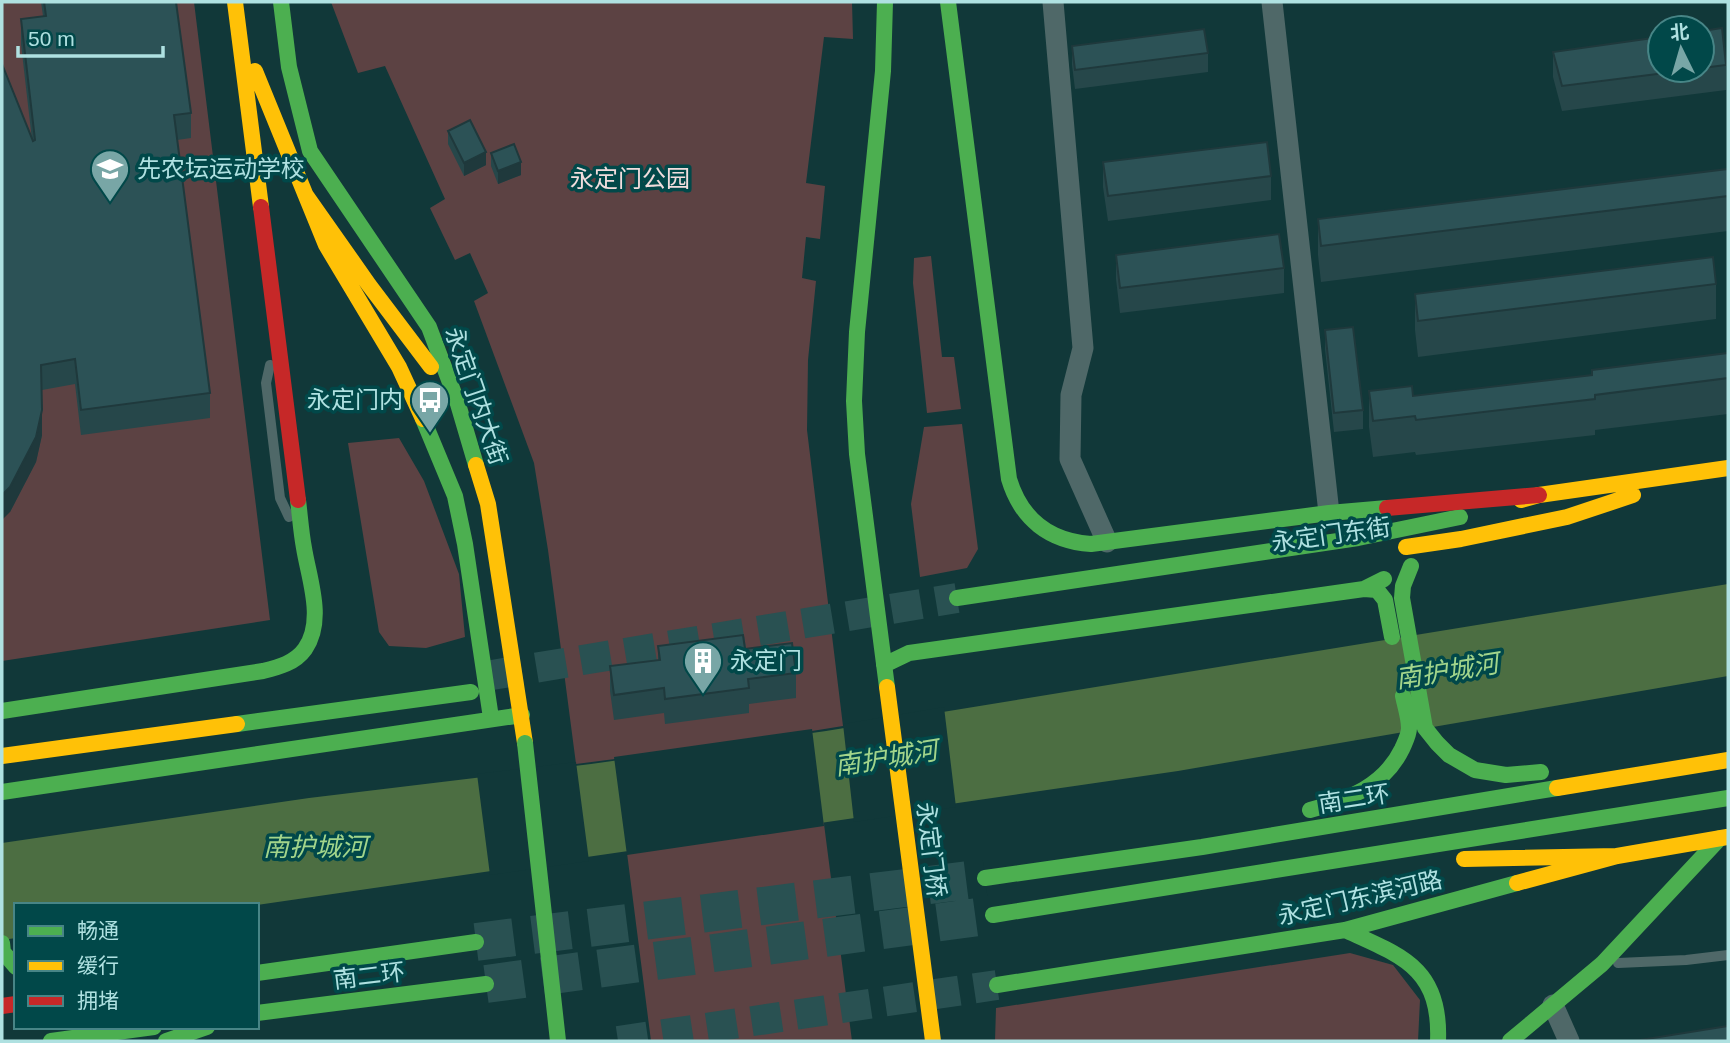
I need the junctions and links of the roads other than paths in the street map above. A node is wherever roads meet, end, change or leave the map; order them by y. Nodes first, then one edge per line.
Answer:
1 (235, 2) edge
2 (281, 2) edge
3 (886, 2) edge
4 (948, 2) edge
5 (1053, 2) edge
6 (1272, 2) edge
7 (901, 19) dead end
8 (240, 35) junction
9 (883, 71) junction
10 (305, 194) junction
11 (458, 404) junction
12 (1728, 468) edge
13 (1702, 471) junction
14 (1539, 495) junction
15 (1329, 513) junction
16 (1461, 538) junction
17 (1107, 542) junction
18 (1387, 550) dead end
19 (1362, 553) dead end
20 (1411, 566) junction
21 (1364, 589) junction
22 (1395, 652) dead end
23 (884, 665) junction
24 (1399, 678) dead end
25 (2, 711) edge
26 (522, 715) junction
27 (491, 718) junction
28 (2, 744) edge
29 (2, 757) edge
30 (1728, 760) edge
31 (1618, 762) dead end
32 (1706, 764) junction
33 (1557, 769) dead end
34 (2, 792) edge
35 (1728, 798) edge
36 (1290, 815) dead end
37 (1266, 820) dead end
38 (1724, 837) edge
39 (1202, 847) junction
40 (1617, 856) junction
41 (1322, 861) junction
42 (985, 877) tunnel mouth
43 (993, 915) tunnel mouth
44 (1346, 930) junction
45 (476, 942) tunnel mouth
46 (2, 948) edge
47 (1728, 955) edge
48 (14, 964) edge
49 (1602, 964) junction
50 (259, 973) edge
51 (486, 984) tunnel mouth
52 (997, 985) tunnel mouth
53 (1553, 1004) junction
54 (259, 1013) edge
55 (140, 1029) edge
56 (201, 1029) edge
57 (51, 1041) edge
58 (166, 1041) edge
59 (558, 1041) edge
60 (933, 1041) edge
61 (1438, 1041) edge
62 (1510, 1041) edge
63 (1569, 1041) edge

1 - 8 main road
2 - 11 main road, 永定门内大街
3 - 9 main road
4 - 17 main road
5 - 17 street
6 - 15 street
7 - 9 main road
8 - 10 main road
8 - 25 main road
9 - 23 main road
10 - 11 main road
10 - 27 main road
11 - 26 main road, 永定门内大街
12 - 13 main road, 永定门东街
13 - 14 main road, 永定门东街
13 - 16 main road, 永定门东街
14 - 15 main road
14 - 19 main road, 永定门东街
15 - 17 main road
16 - 18 main road, 永定门东街
16 - 20 main road
20 - 21 main road
20 - 33 main road
21 - 22 main road
21 - 23 main road
23 - 60 main road, 永定门桥, bridge
24 - 36 main road
26 - 27 main road
26 - 59 main road, bridge
27 - 34 main road
28 - 29 main road
30 - 32 main road, 南二环
31 - 32 main road
32 - 39 main road, 南二环
35 - 41 main road
37 - 39 main road
38 - 40 main road, 永定门东滨河路
38 - 49 main road
39 - 42 main road, 南二环
40 - 41 main road
40 - 44 main road, 永定门东滨河路
41 - 43 main road
44 - 52 main road, 永定门东滨河路
44 - 61 main road
45 - 50 main road, 南二环
46 - 48 main road
47 - 49 lane
49 - 53 main road
51 - 54 main road, 南二环
53 - 62 main road
53 - 63 street
55 - 57 main road
56 - 58 main road

